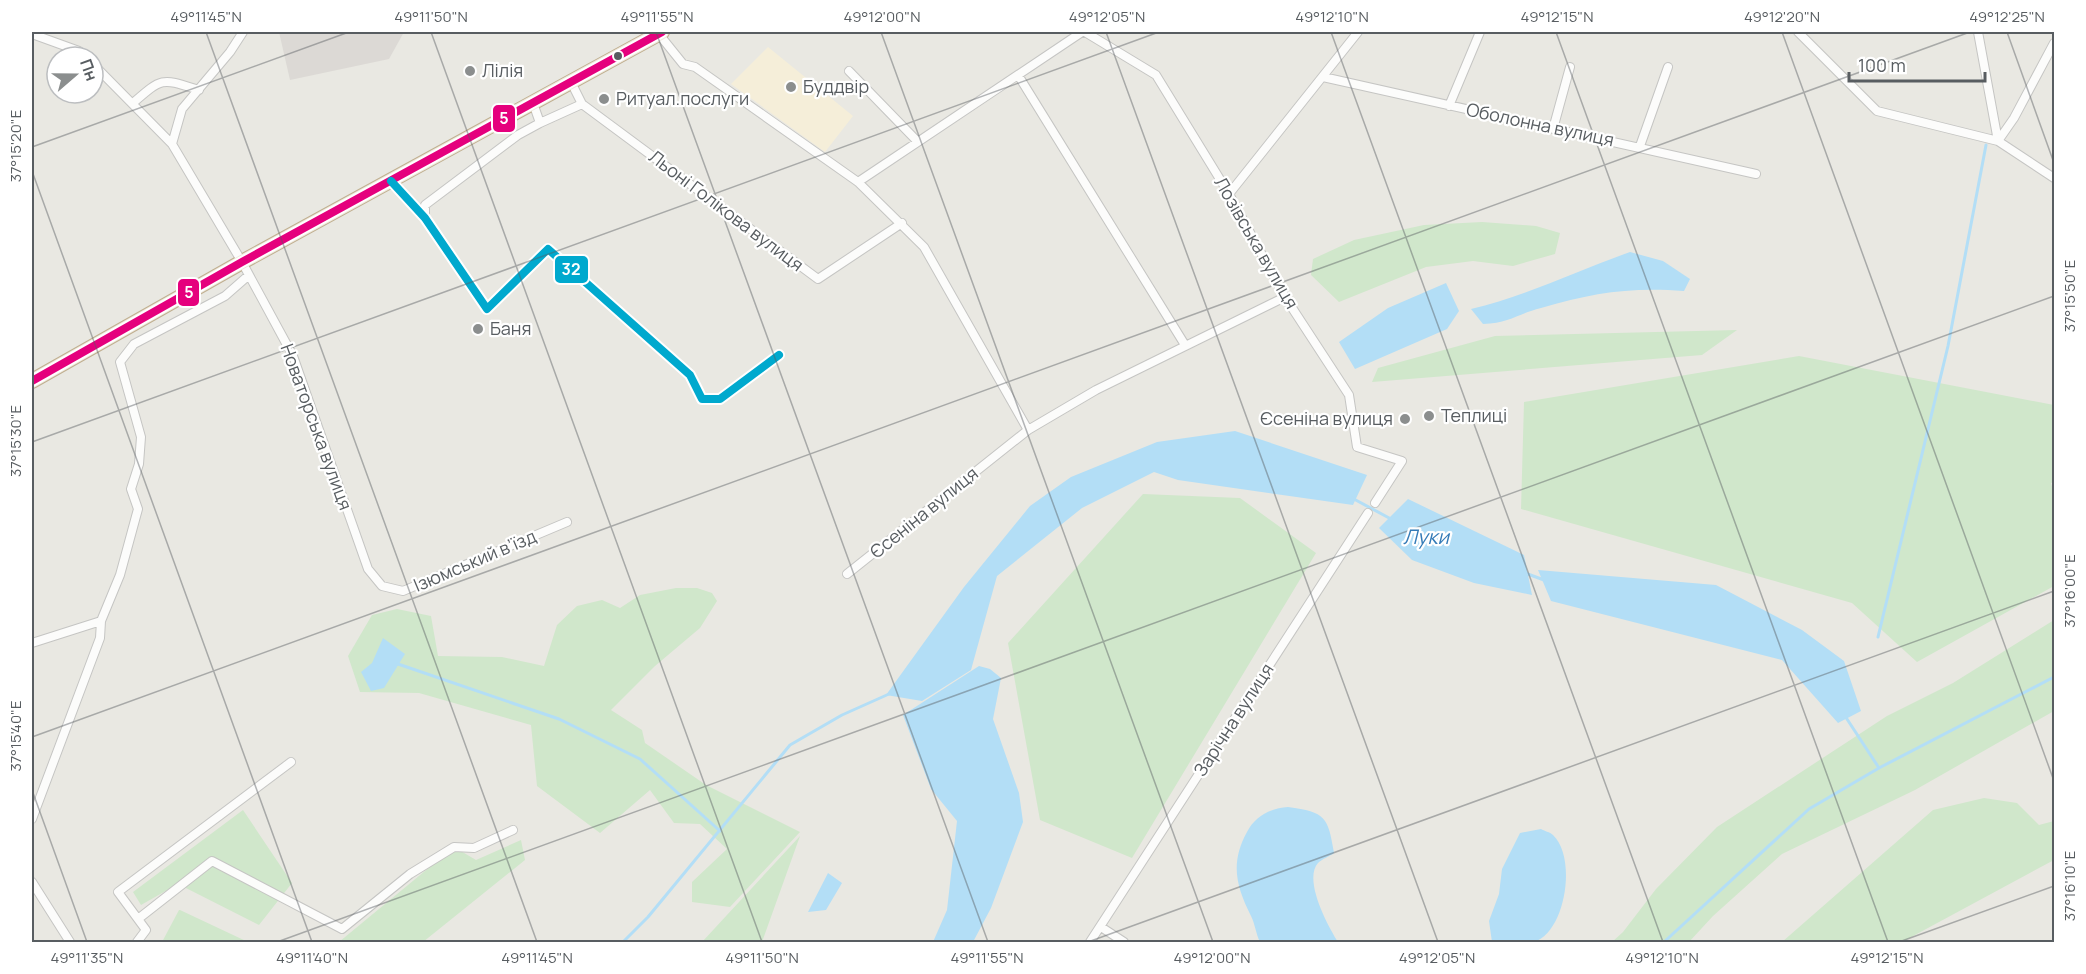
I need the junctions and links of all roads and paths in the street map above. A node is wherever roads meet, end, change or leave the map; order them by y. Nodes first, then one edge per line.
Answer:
1 (243, 32) edge
2 (660, 32) edge
3 (1084, 32) edge
4 (1358, 32) edge
5 (1480, 32) edge
6 (1798, 32) edge
7 (1978, 32) edge
8 (32, 34) edge
9 (2055, 43) edge
10 (62, 45) edge
11 (1570, 67) dead end
12 (1668, 67) dead end
13 (849, 71) dead end
14 (105, 75) edge
15 (1018, 75) junction
16 (1323, 77) junction
17 (571, 82) junction
18 (199, 90) junction
19 (133, 102) junction
20 (532, 103) junction
21 (582, 104) junction
22 (1449, 106) junction
23 (540, 123) junction
24 (1553, 129) junction
25 (1998, 141) junction
26 (918, 142) junction
27 (172, 144) junction
28 (1640, 146) junction
29 (1756, 174) dead end
30 (2055, 178) edge
31 (392, 181) junction
32 (858, 182) junction
33 (1229, 194) junction
34 (425, 218) junction
35 (902, 224) junction
36 (242, 262) junction
37 (249, 275) junction
38 (1285, 297) junction
39 (1185, 345) junction
40 (779, 355) dead end
41 (32, 381) edge
42 (1028, 430) junction
43 (1375, 503) dead end
44 (1368, 513) dead end
45 (567, 522) dead end
46 (847, 574) dead end
47 (382, 586) joint
48 (100, 621) junction
49 (32, 643) edge
50 (291, 762) dead end
51 (32, 819) edge
52 (513, 830) dead end
53 (32, 882) edge
54 (138, 919) junction
55 (1101, 927) junction
56 (70, 942) edge
57 (138, 942) edge
58 (1090, 942) edge
59 (1124, 942) edge

1 - 18 street
2 - 17 highway
2 - 32 street
3 - 15 street
3 - 33 street, Лозівська вулиця
4 - 16 street
5 - 22 street
6 - 25 street
7 - 25 street
8 - 10 street
9 - 25 street
11 - 24 street
12 - 28 street
13 - 26 street
14 - 19 street, Новаторська вулиця
15 - 26 street
15 - 39 street
16 - 22 street, Оболонна вулиця
16 - 33 street
17 - 20 highway
17 - 21 street, Льоні Голікова вулиця
18 - 19 street
18 - 27 street
19 - 27 street, Новаторська вулиця
20 - 23 street
20 - 31 highway
21 - 23 street
21 - 35 street, Льоні Голікова вулиця
22 - 24 street, Оболонна вулиця
23 - 34 street
24 - 28 street, Оболонна вулиця
25 - 30 street
26 - 32 street
27 - 36 street, Новаторська вулиця
28 - 29 street, Оболонна вулиця
31 - 34 street
31 - 36 highway
32 - 35 street
33 - 38 street, Лозівська вулиця
34 - 40 street
35 - 42 street
36 - 37 street, Новаторська вулиця
36 - 41 highway
37 - 47 street, Новаторська вулиця
37 - 48 street
38 - 39 street, Єсеніна вулиця
38 - 43 street, Лозівська вулиця
39 - 42 street, Єсеніна вулиця
42 - 46 street, Єсеніна вулиця
44 - 55 street, Зарічна вулиця
45 - 47 street, Ізюмський в’їзд
48 - 49 street
48 - 51 street
50 - 54 street
52 - 54 street
53 - 56 street
54 - 57 street
55 - 58 street, Зарічна вулиця
55 - 59 street

